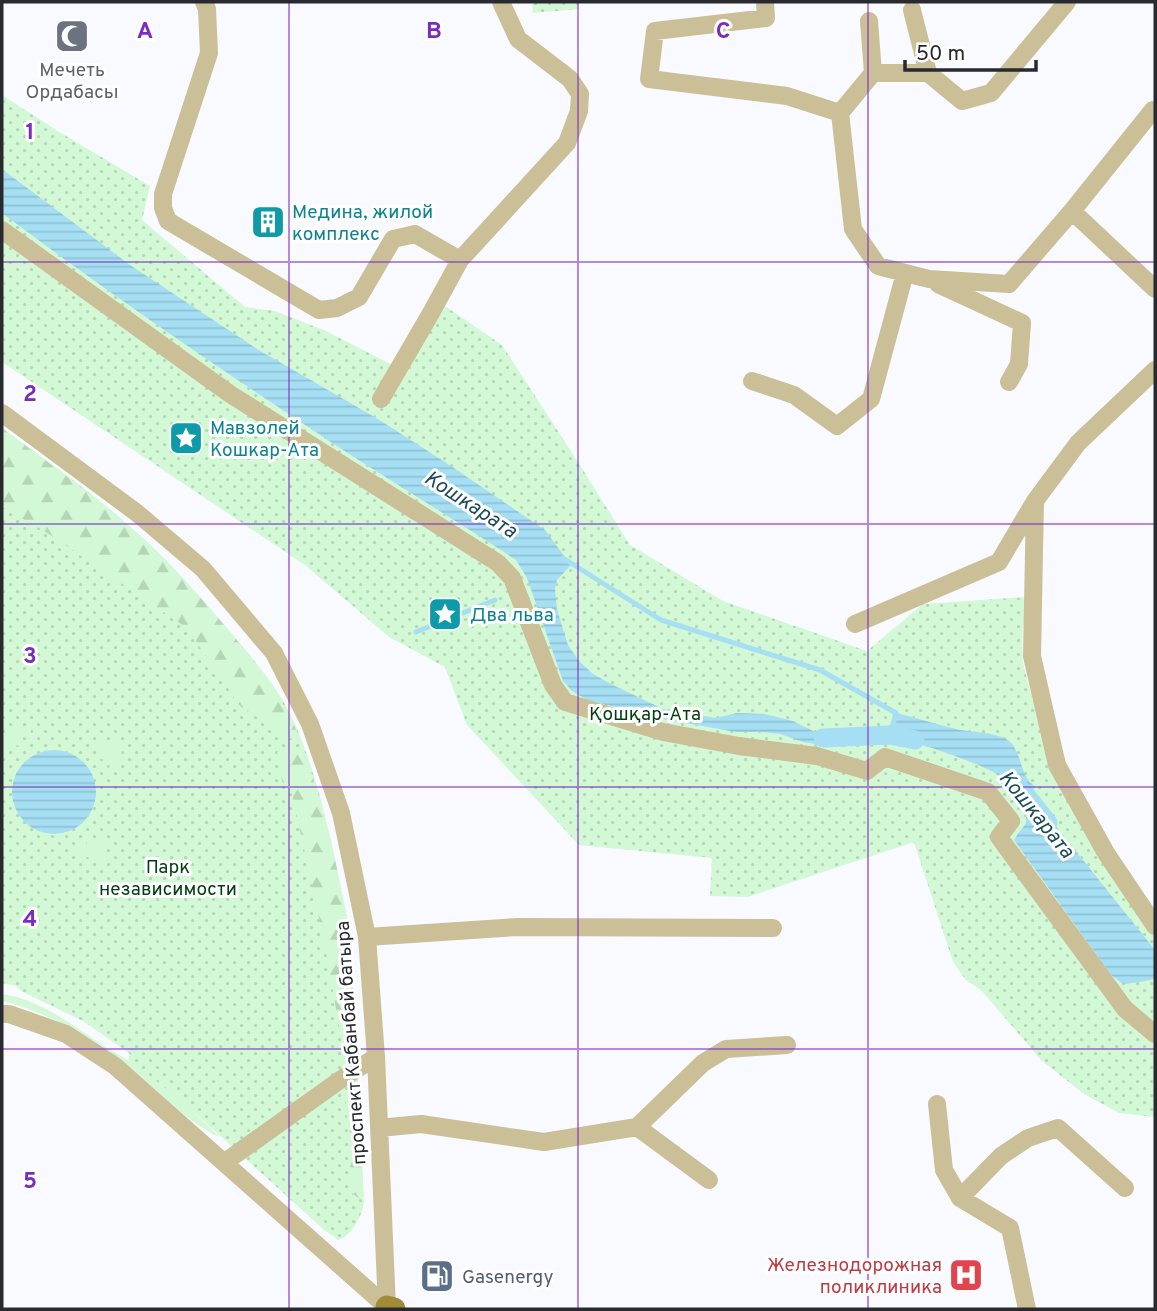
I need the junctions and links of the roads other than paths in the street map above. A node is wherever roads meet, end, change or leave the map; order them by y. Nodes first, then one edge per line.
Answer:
1 (204, 2) edge
2 (501, 2) edge
3 (765, 2) edge
4 (1067, 2) edge
5 (912, 10) dead end
6 (869, 21) dead end
7 (873, 73) junction
8 (928, 73) junction
9 (1153, 110) dead end
10 (840, 113) junction
11 (1072, 211) junction
12 (2, 230) edge
13 (460, 260) junction
14 (905, 273) junction
15 (929, 279) junction
16 (1153, 283) edge
17 (1155, 370) edge
18 (752, 380) dead end
19 (1009, 382) dead end
20 (381, 399) dead end
21 (2, 413) edge
22 (1035, 500) junction
23 (855, 624) dead end
24 (1155, 926) edge
25 (773, 928) dead end
26 (367, 937) junction
27 (2, 1014) edge
28 (1155, 1034) edge
29 (787, 1045) dead end
30 (376, 1058) junction
31 (937, 1104) dead end
32 (637, 1127) junction
33 (379, 1128) junction
34 (225, 1162) junction
35 (709, 1180) dead end
36 (1125, 1188) dead end
37 (960, 1198) junction
38 (389, 1309) edge
39 (1027, 1309) edge

1 - 13 street
2 - 13 street
3 - 10 street
4 - 8 street
5 - 8 street
6 - 7 street
7 - 8 street
7 - 10 street
9 - 11 street
10 - 14 street
11 - 15 street
11 - 16 street
12 - 28 street
13 - 20 street
14 - 15 street
14 - 18 street
15 - 19 street
17 - 22 street
21 - 26 street, проспект Кабанбай батыра
22 - 23 street
22 - 24 street
25 - 26 street
26 - 30 street, проспект Кабанбай батыра
27 - 34 street
29 - 32 street
30 - 33 street, проспект Кабанбай батыра
30 - 34 street
31 - 37 street
32 - 33 street
32 - 35 street
33 - 38 street, проспект Кабанбай батыра
34 - 38 street
36 - 37 street
37 - 39 street

